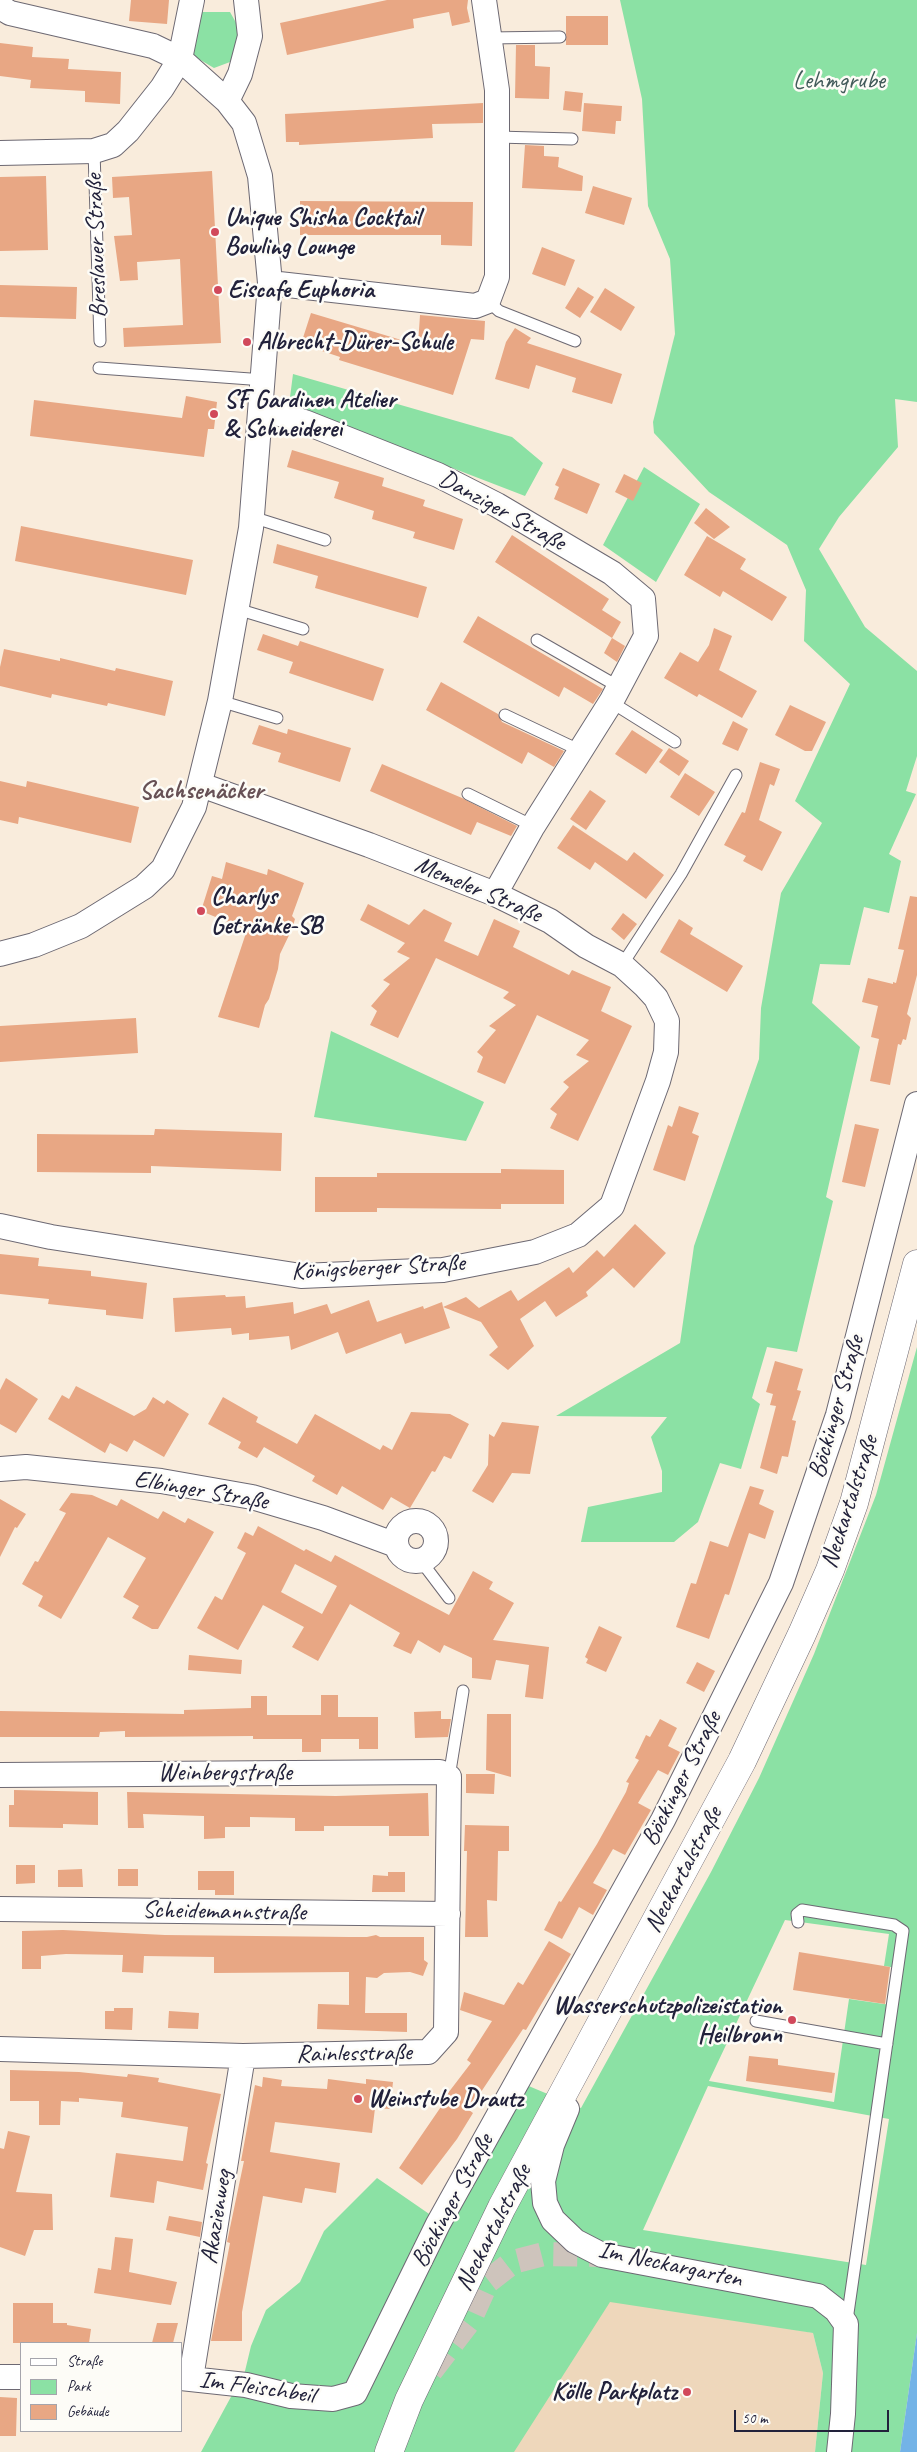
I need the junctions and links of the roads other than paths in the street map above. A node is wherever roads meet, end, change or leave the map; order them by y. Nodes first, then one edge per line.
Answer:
1 (192, 0) edge
2 (246, 0) edge
3 (484, 0) edge
4 (0, 8) edge
5 (560, 37) dead end
6 (489, 38) junction
7 (180, 59) junction
8 (221, 96) junction
9 (496, 137) junction
10 (572, 139) dead end
11 (94, 152) junction
12 (0, 153) edge
13 (270, 283) junction
14 (488, 300) junction
15 (575, 340) dead end
16 (100, 341) dead end
17 (99, 368) dead end
18 (264, 380) junction
19 (262, 408) junction
20 (252, 517) junction
21 (326, 540) dead end
22 (237, 609) junction
23 (303, 629) dead end
24 (537, 640) dead end
25 (615, 695) junction
26 (220, 701) junction
27 (505, 715) dead end
28 (277, 718) dead end
29 (675, 742) dead end
30 (581, 752) junction
31 (736, 775) dead end
32 (201, 785) junction
33 (468, 794) dead end
34 (533, 826) junction
35 (495, 894) junction
36 (0, 954) edge
37 (622, 965) junction
38 (658, 1081) joint
39 (917, 1104) edge
40 (0, 1226) edge
41 (917, 1264) edge
42 (0, 1469) edge
43 (396, 1545) junction
44 (421, 1561) junction
45 (449, 1598) dead end
46 (463, 1691) dead end
47 (0, 1775) edge
48 (450, 1777) junction
49 (0, 1909) edge
50 (448, 1914) junction
51 (798, 1922) dead end
52 (607, 2015) junction
53 (756, 2022) dead end
54 (887, 2044) junction
55 (0, 2049) edge
56 (243, 2056) junction
57 (846, 2324) junction
58 (0, 2377) edge
59 (20, 2377) edge
60 (186, 2378) edge
61 (333, 2399) joint
62 (388, 2452) edge
63 (839, 2452) edge

1 - 7 street
2 - 8 street
3 - 6 street
4 - 7 street
5 - 6 lane
6 - 9 street
7 - 8 street
7 - 11 street, Breslauer Straße
8 - 13 street
9 - 10 lane
9 - 14 street
11 - 12 street, Breslauer Straße
11 - 16 lane, Breslauer Straße
13 - 14 street
13 - 18 street
14 - 15 lane
17 - 18 lane
18 - 19 street
19 - 20 street
19 - 25 street, Danziger Straße
20 - 21 lane
20 - 22 street
22 - 23 lane
22 - 26 street
24 - 25 lane
25 - 29 lane
25 - 30 street, Danziger Straße
26 - 28 lane
26 - 32 street
27 - 30 lane
30 - 34 street, Danziger Straße
31 - 37 lane
32 - 35 street, Memeler Straße
32 - 36 street
33 - 34 lane
34 - 35 street, Danziger Straße
35 - 37 street, Memeler Straße
37 - 38 street, Memeler Straße
38 - 40 street, Königsberger Straße
39 - 61 street, Böckinger Straße
41 - 52 main road, Neckartalstraße
42 - 43 street, Elbinger Straße
43 - 44 street, Elbinger Straße
43 - 44 street
44 - 45 lane
46 - 48 lane, Rainlesstraße
47 - 48 street, Weinbergstraße
48 - 50 street, Rainlesstraße
49 - 50 street, Scheidemannstraße
50 - 56 street, Rainlesstraße
51 - 54 lane
52 - 57 street, Im Neckargarten
52 - 62 main road, Neckartalstraße
53 - 54 lane
54 - 57 lane
55 - 56 street, Rainlesstraße
56 - 60 street, Akazienweg
57 - 63 street
58 - 59 street
60 - 61 street, Im Fleischbeil

